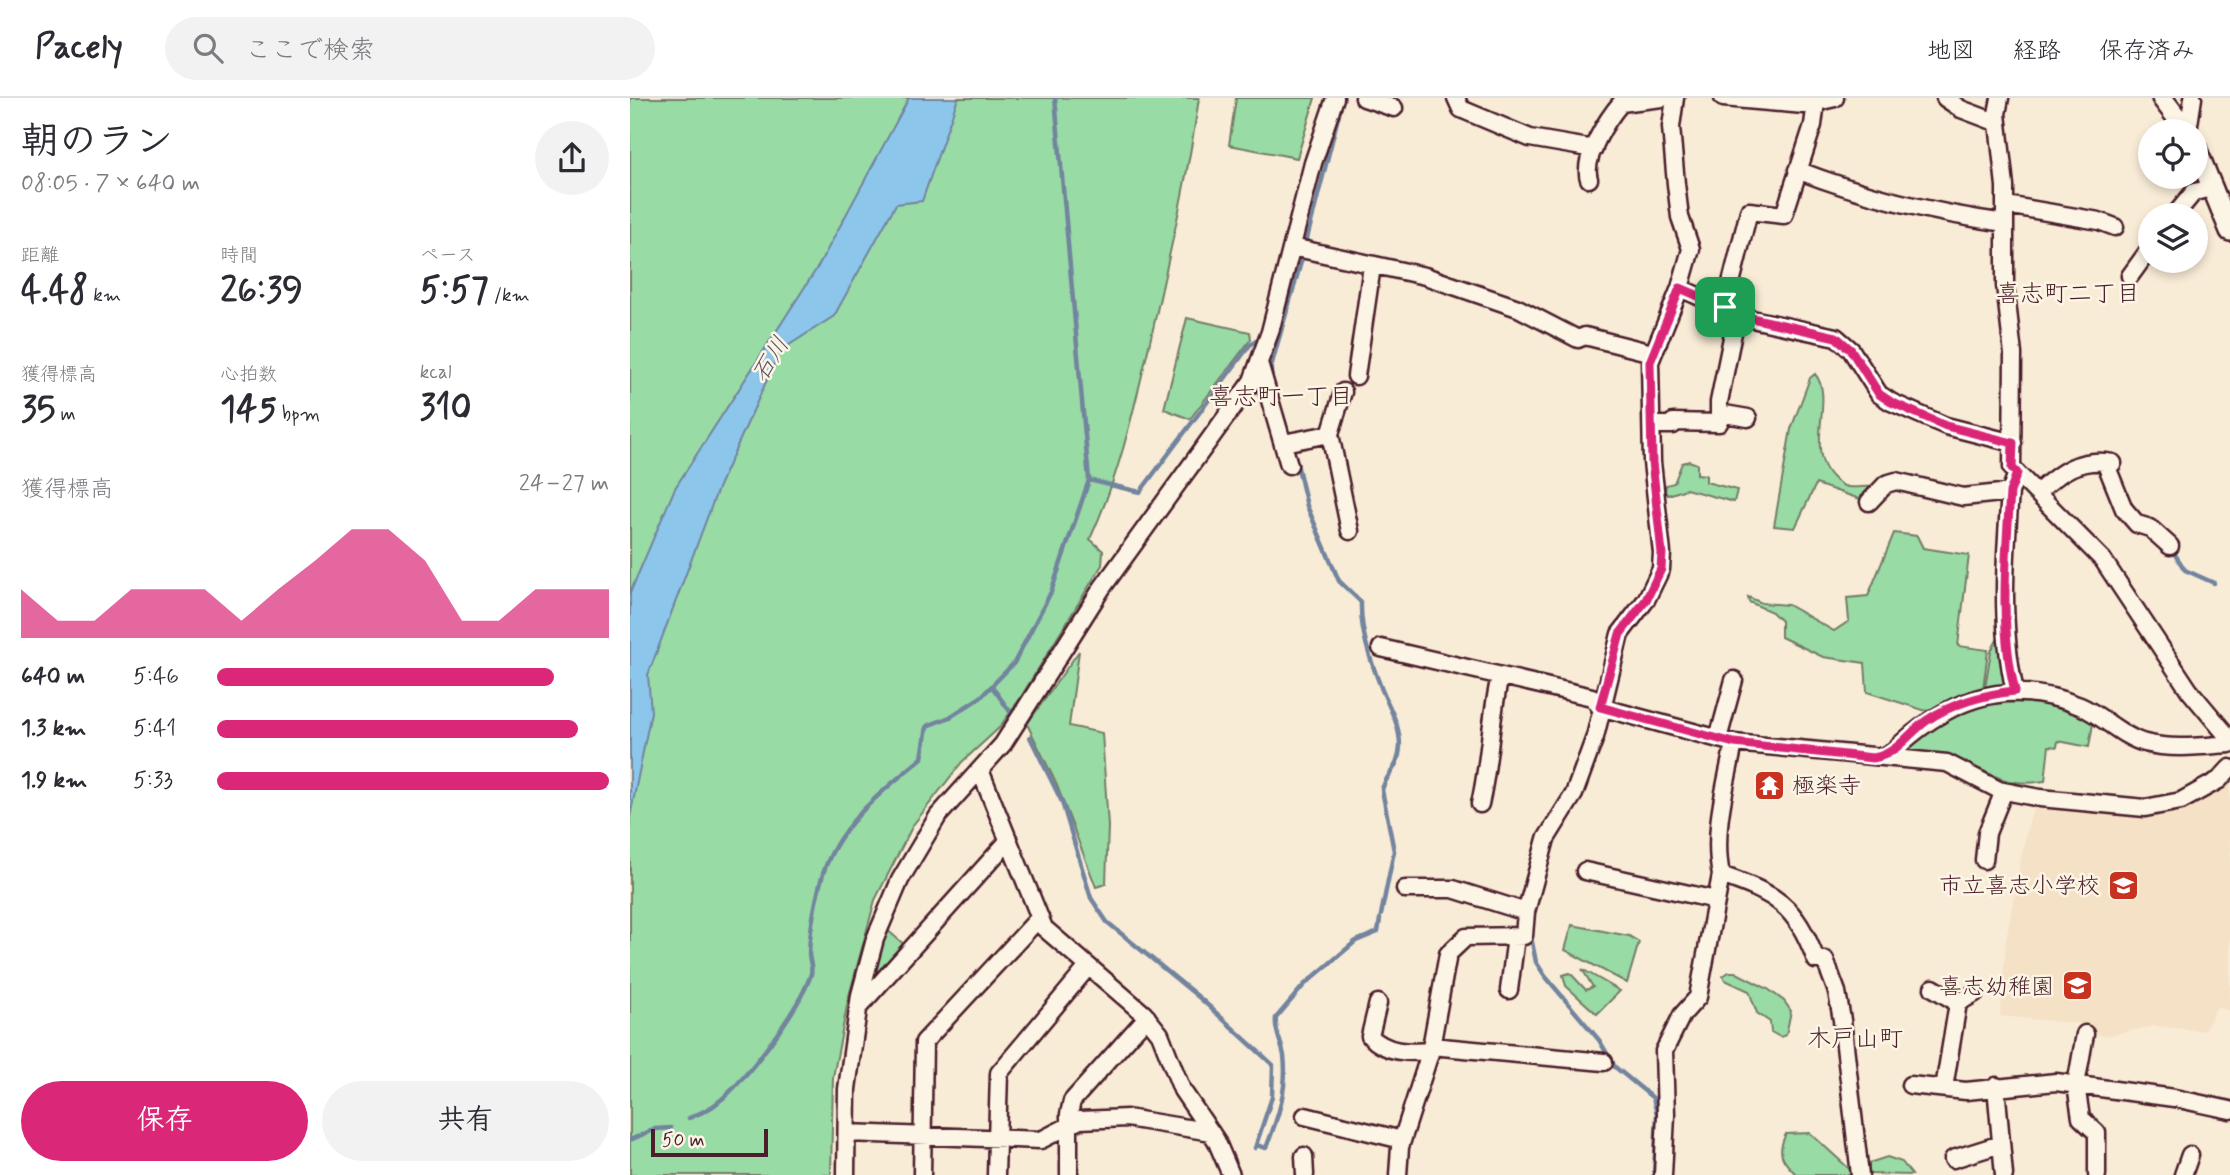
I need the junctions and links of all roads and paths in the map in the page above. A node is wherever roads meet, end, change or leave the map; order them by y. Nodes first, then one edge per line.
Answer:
1 (1335, 98) edge
2 (1364, 98) edge
3 (1456, 98) edge
4 (1662, 98) edge
5 (1675, 98) edge
6 (1723, 98) edge
7 (1835, 98) edge
8 (1945, 98) edge
9 (2000, 98) edge
10 (2162, 98) edge
11 (2193, 98) edge
12 (1816, 102) junction
13 (1394, 108) dead end
14 (2178, 119) edge
15 (2189, 119) edge
16 (1998, 123) junction
17 (1594, 149) junction
18 (1797, 170) junction
19 (2208, 178) edge
20 (1589, 179) dead end
21 (2214, 188) dead end
22 (2185, 203) edge
23 (2006, 205) junction
24 (2004, 223) junction
25 (2115, 227) dead end
26 (2230, 232) edge
27 (1292, 247) junction
28 (2138, 265) edge
29 (1372, 266) junction
30 (2130, 276) dead end
31 (1680, 288) junction
32 (1731, 310) junction
33 (1652, 353) junction
34 (1259, 366) junction
35 (1356, 376) dead end
36 (1343, 392) dead end
37 (1719, 414) junction
38 (1748, 418) dead end
39 (1653, 425) junction
40 (1330, 433) junction
41 (1283, 443) junction
42 (2013, 443) junction
43 (1289, 465) dead end
44 (2017, 473) junction
45 (2010, 492) junction
46 (2037, 493) junction
47 (1869, 502) dead end
48 (1350, 531) dead end
49 (2170, 546) dead end
50 (1381, 648) dead end
51 (1500, 676) junction
52 (1734, 680) dead end
53 (2015, 691) junction
54 (1600, 707) junction
55 (2230, 739) edge
56 (1726, 741) junction
57 (2230, 744) edge
58 (1888, 756) junction
59 (2230, 768) edge
60 (980, 770) junction
61 (2004, 791) junction
62 (1480, 803) dead end
63 (1009, 840) junction
64 (1984, 860) dead end
65 (1585, 871) dead end
66 (1721, 874) junction
67 (1405, 889) dead end
68 (1716, 901) junction
69 (1526, 912) junction
70 (1040, 917) junction
71 (1516, 937) junction
72 (1087, 968) junction
73 (1933, 988) dead end
74 (1509, 990) dead end
75 (1975, 993) dead end
76 (1378, 1003) dead end
77 (1958, 1003) junction
78 (858, 1009) junction
79 (1147, 1017) junction
80 (2085, 1034) dead end
81 (1431, 1049) junction
82 (1604, 1062) dead end
83 (2076, 1084) junction
84 (1910, 1085) dead end
85 (1996, 1086) junction
86 (1944, 1088) junction
87 (2230, 1110) edge
88 (1305, 1115) dead end
89 (1069, 1125) junction
90 (1211, 1132) junction
91 (847, 1133) junction
92 (923, 1136) junction
93 (997, 1138) junction
94 (1402, 1140) junction
95 (2001, 1144) junction
96 (2190, 1155) dead end
97 (1304, 1156) dead end
98 (1953, 1160) dead end
99 (846, 1175) edge
100 (922, 1175) edge
101 (996, 1175) edge
102 (1069, 1175) edge
103 (1231, 1175) edge
104 (1305, 1175) edge
105 (1398, 1175) edge
106 (1663, 1175) edge
107 (1860, 1175) edge
108 (2004, 1175) edge
109 (2097, 1175) edge
110 (2183, 1175) edge

1 - 27 street
2 - 13 street
3 - 17 street
4 - 17 street
5 - 31 street
6 - 12 street
7 - 12 street
8 - 16 street
9 - 16 street
10 - 14 main road
11 - 15 street
12 - 18 street
16 - 23 street
17 - 20 street
18 - 24 street
18 - 32 street
19 - 26 main road
21 - 22 street
23 - 24 street
23 - 25 street
24 - 42 street
27 - 29 street
27 - 34 street
28 - 30 street
29 - 33 street
29 - 35 street
31 - 32 street
31 - 33 street
32 - 37 street
32 - 42 street
33 - 39 street
34 - 41 street
34 - 60 street
36 - 40 street
37 - 38 street
37 - 39 street
39 - 54 street
40 - 41 street
40 - 48 street
41 - 43 street
42 - 44 street
44 - 45 street
44 - 46 street
45 - 47 street
45 - 53 street
46 - 49 street
46 - 55 street
50 - 51 street
51 - 54 street
51 - 62 street
52 - 56 street
53 - 57 street
53 - 58 street
54 - 56 street
54 - 69 street
56 - 58 street
56 - 66 street
58 - 61 street
59 - 61 street
60 - 63 street
60 - 78 street
61 - 64 street
63 - 70 street
63 - 78 street
65 - 68 street
66 - 68 street
66 - 107 street
67 - 69 street
68 - 106 street
69 - 71 street
70 - 72 street
70 - 92 street
71 - 74 street
71 - 81 street
72 - 79 street
72 - 93 street
73 - 77 street
75 - 77 street
76 - 81 street
77 - 86 street
78 - 91 street
79 - 89 street
79 - 90 street
80 - 83 street
81 - 82 street
81 - 94 street
83 - 85 street
83 - 87 street
83 - 109 street
84 - 86 street
85 - 86 street
85 - 95 street
88 - 94 street
89 - 90 street
89 - 93 street
89 - 102 street
90 - 103 street
91 - 92 street
91 - 99 street
92 - 93 street
92 - 100 street
93 - 101 street
94 - 105 street
95 - 98 street
95 - 108 street
96 - 110 street
97 - 104 street

